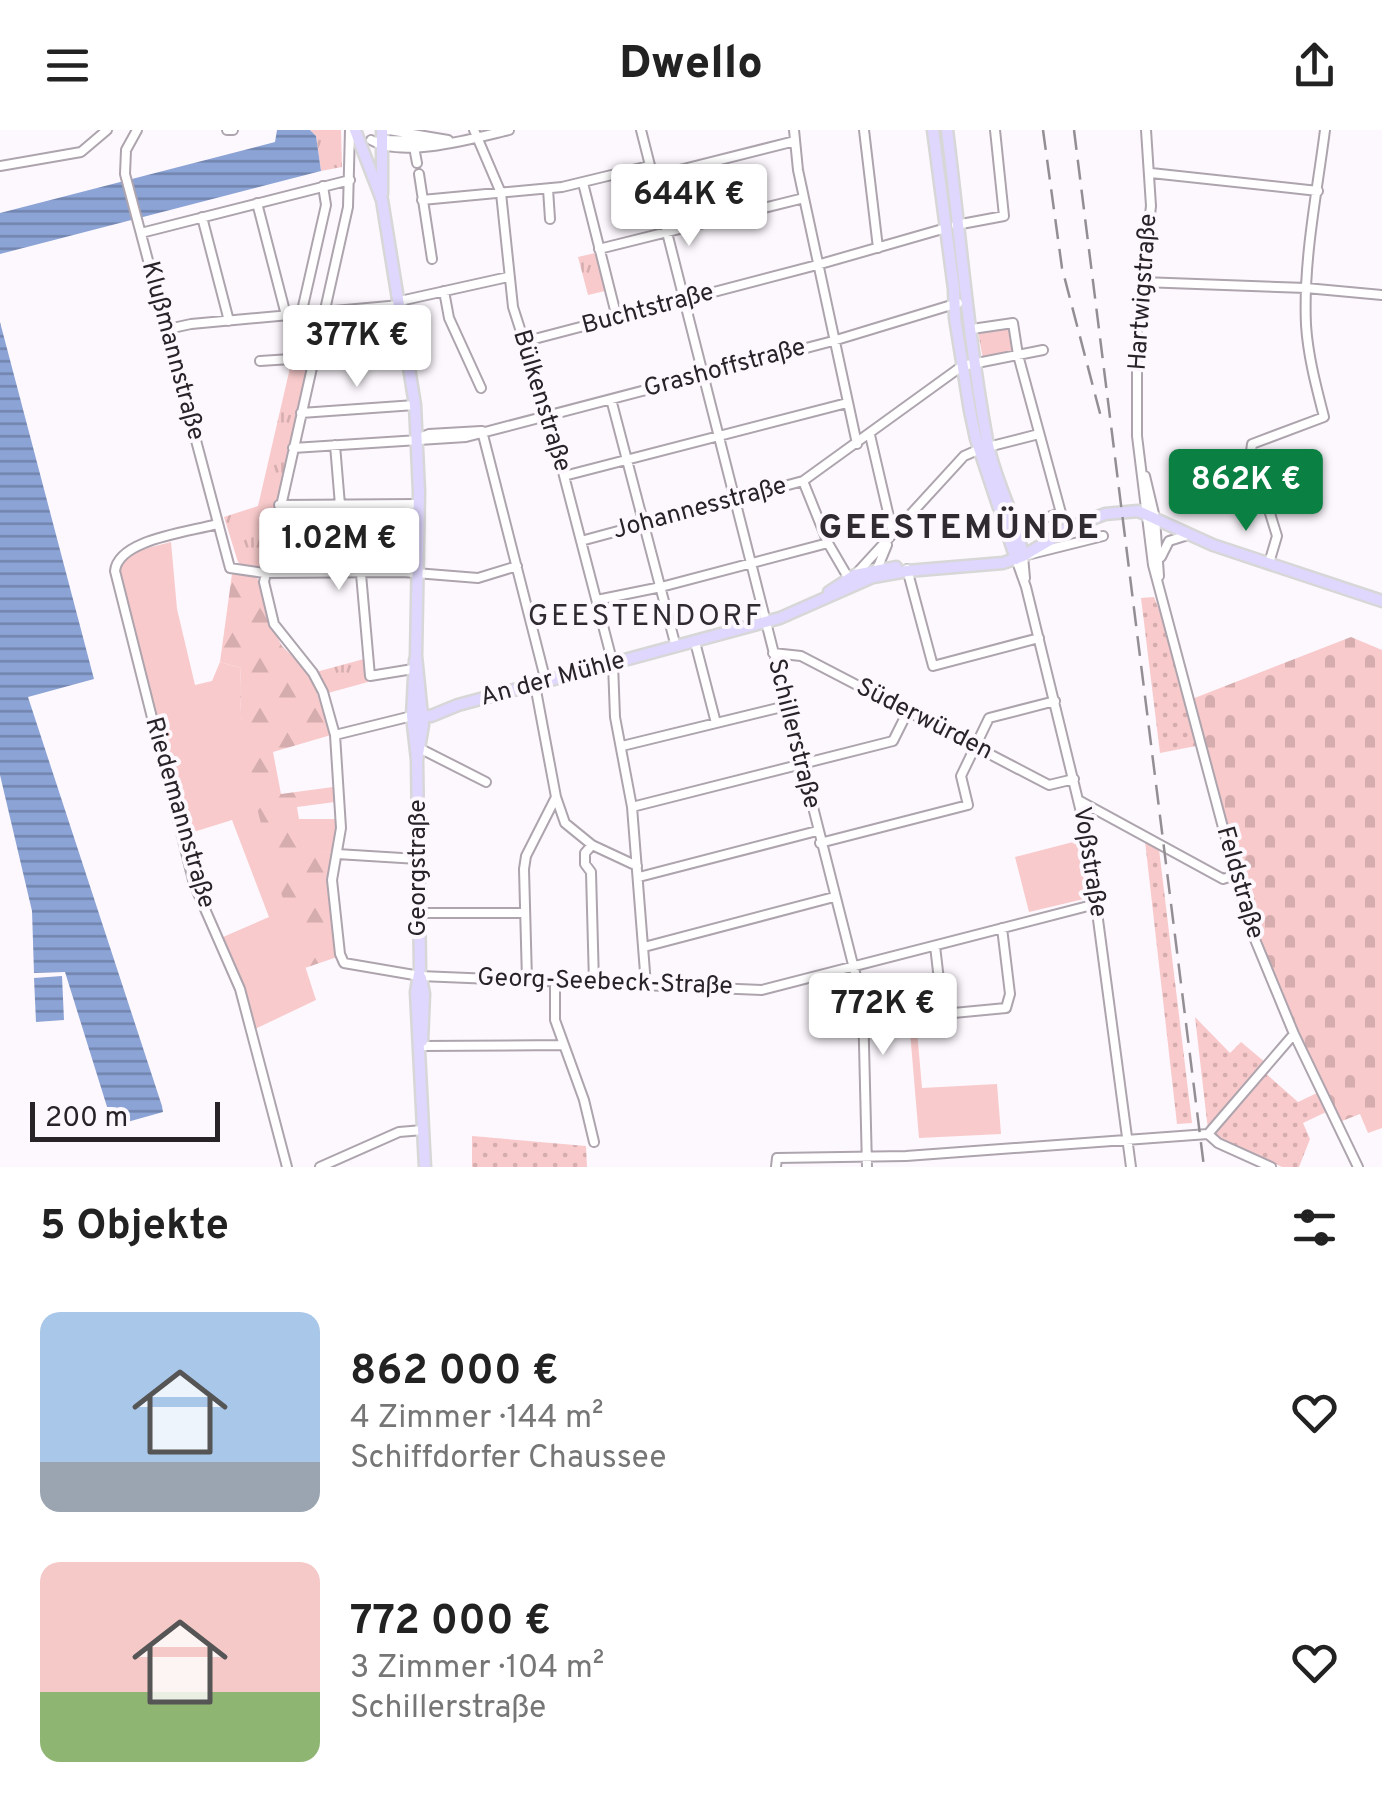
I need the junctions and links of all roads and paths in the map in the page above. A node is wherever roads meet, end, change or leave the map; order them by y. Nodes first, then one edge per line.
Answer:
1 (107, 130) edge
2 (137, 130) edge
3 (510, 130) edge
4 (641, 130) edge
5 (794, 130) edge
6 (864, 130) edge
7 (934, 130) edge
8 (946, 130) edge
9 (995, 130) edge
10 (1146, 130) edge
11 (1325, 130) edge
12 (476, 134) edge
13 (370, 136) edge
14 (460, 141) junction
15 (795, 141) junction
16 (414, 147) junction
17 (349, 153) junction
18 (416, 163) dead end
19 (0, 166) edge
20 (649, 166) junction
21 (1151, 173) junction
22 (419, 174) dead end
23 (652, 177) junction
24 (350, 180) junction
25 (582, 183) junction
26 (324, 186) junction
27 (548, 189) junction
28 (1318, 191) junction
29 (500, 193) junction
30 (804, 198) junction
31 (382, 200) junction
32 (422, 200) junction
33 (257, 204) junction
34 (202, 217) junction
35 (550, 218) dead end
36 (951, 226) junction
37 (666, 232) junction
38 (141, 233) junction
39 (878, 248) junction
40 (599, 249) junction
41 (432, 258) dead end
42 (818, 265) junction
43 (508, 277) junction
44 (1142, 282) junction
45 (1306, 288) junction
46 (444, 291) junction
47 (1382, 295) edge
48 (967, 300) junction
49 (683, 301) junction
50 (400, 303) junction
51 (953, 304) junction
52 (324, 312) junction
53 (302, 314) junction
54 (286, 316) junction
55 (617, 318) junction
56 (229, 320) junction
57 (168, 329) junction
58 (972, 329) junction
59 (833, 341) junction
60 (524, 342) junction
61 (408, 348) junction
62 (1042, 350) dead end
63 (1018, 355) junction
64 (314, 357) junction
65 (260, 361) dead end
66 (976, 364) junction
67 (962, 366) junction
68 (702, 376) junction
69 (481, 388) dead end
70 (611, 399) junction
71 (847, 403) junction
72 (415, 405) junction
73 (301, 412) junction
74 (546, 415) junction
75 (482, 431) junction
76 (870, 434) junction
77 (1038, 434) junction
78 (717, 436) junction
79 (417, 439) junction
80 (856, 444) junction
81 (335, 445) junction
82 (293, 448) junction
83 (984, 448) junction
84 (627, 460) junction
85 (564, 476) junction
86 (803, 482) junction
87 (734, 500) junction
88 (418, 504) junction
89 (280, 505) junction
90 (309, 505) junction
91 (340, 505) junction
92 (1151, 516) junction
93 (1048, 517) dead end
94 (218, 524) junction
95 (644, 524) junction
96 (892, 535) junction
97 (1188, 535) junction
98 (1103, 536) dead end
99 (581, 540) junction
100 (828, 543) junction
101 (313, 547) dead end
102 (1018, 554) junction
103 (1159, 562) junction
104 (1269, 563) junction
105 (750, 564) junction
106 (516, 566) junction
107 (907, 568) junction
108 (264, 573) junction
109 (875, 573) junction
110 (361, 574) junction
111 (417, 574) junction
112 (852, 577) junction
113 (1159, 585) junction
114 (660, 587) junction
115 (597, 600) junction
116 (1382, 601) edge
117 (765, 622) junction
118 (1039, 638) junction
119 (695, 642) junction
120 (676, 647) junction
121 (772, 654) junction
122 (416, 656) junction
123 (613, 664) junction
124 (412, 670) junction
125 (541, 683) junction
126 (1055, 701) junction
127 (786, 706) junction
128 (908, 711) junction
129 (419, 714) junction
130 (716, 723) junction
131 (335, 734) junction
132 (622, 746) junction
133 (976, 746) junction
134 (419, 754) junction
135 (800, 765) junction
136 (1074, 779) junction
137 (486, 782) dead end
138 (556, 797) junction
139 (1080, 801) junction
140 (632, 807) junction
141 (817, 831) junction
142 (820, 843) junction
143 (592, 845) junction
144 (337, 854) junction
145 (418, 859) junction
146 (637, 866) junction
147 (1236, 875) junction
148 (639, 877) junction
149 (834, 897) junction
150 (1096, 904) junction
151 (418, 913) junction
152 (524, 913) junction
153 (1002, 928) junction
154 (936, 946) junction
155 (644, 947) junction
156 (852, 966) junction
157 (420, 976) junction
158 (528, 980) junction
159 (556, 981) junction
160 (594, 983) junction
161 (646, 985) junction
162 (1294, 1034) junction
163 (564, 1045) junction
164 (421, 1046) junction
165 (423, 1130) junction
166 (1210, 1132) junction
167 (594, 1142) dead end
168 (1128, 1142) junction
169 (776, 1162) edge
170 (867, 1162) edge
171 (287, 1167) edge
172 (320, 1167) edge
173 (425, 1167) edge
174 (1131, 1167) edge
175 (1271, 1167) edge
176 (1358, 1167) edge

1 - 19 street
2 - 38 street, Klußmannstraße
3 - 12 street
4 - 20 street, Schillerstraße
5 - 15 street
6 - 39 street
7 - 36 main road
8 - 36 main road
9 - 36 street, Buchtstraße
10 - 21 street, Hartwigstraße
11 - 28 street
12 - 14 street
12 - 29 street, Bülkenstraße
13 - 14 street
13 - 16 street
13 - 17 street
13 - 17 street
13 - 31 main road, Georgstraße
13 - 31 main road, Georgstraße
14 - 16 street
15 - 23 street
15 - 30 street
16 - 18 street
17 - 24 street
20 - 23 street, Schillerstraße
20 - 25 street
21 - 28 street
21 - 44 street, Hartwigstraße
22 - 32 street
23 - 37 street, Schillerstraße
24 - 26 street
24 - 52 street
25 - 27 street
25 - 40 street
26 - 33 street
26 - 53 street
27 - 29 street
27 - 35 street
28 - 45 street
29 - 32 street
29 - 43 street, Bülkenstraße
30 - 37 street
30 - 42 street
31 - 50 main road, Georgstraße
32 - 41 street
33 - 34 street
33 - 54 street
34 - 38 street
34 - 56 street
36 - 39 street, Buchtstraße
36 - 48 main road
36 - 51 main road
37 - 40 street
37 - 49 street, Schillerstraße
38 - 57 street, Klußmannstraße
39 - 42 street, Buchtstraße
40 - 55 street
42 - 49 street, Buchtstraße
42 - 59 street
43 - 46 street
43 - 60 street, Bülkenstraße
44 - 45 street
44 - 92 street, Hartwigstraße
45 - 47 street
45 - 104 street
46 - 50 street
46 - 69 street
48 - 51 street, Grashoffstraße
48 - 58 main road
49 - 55 street, Buchtstraße
49 - 68 street, Schillerstraße
50 - 52 street
50 - 61 main road, Georgstraße
51 - 59 street, Grashoffstraße
51 - 67 main road
52 - 53 street
52 - 64 street
53 - 54 street
53 - 65 street
54 - 56 street
55 - 60 street, Buchtstraße
56 - 57 street
57 - 94 street, Klußmannstraße
58 - 63 street
58 - 66 main road
59 - 68 street, Grashoffstraße
59 - 71 street
60 - 74 street, Bülkenstraße
61 - 64 street
61 - 72 main road, Georgstraße
62 - 63 street
63 - 66 street
63 - 77 street
64 - 73 street
66 - 67 street
66 - 83 main road
67 - 76 street, Johannesstraße
67 - 83 main road
68 - 70 street, Grashoffstraße
68 - 78 street, Schillerstraße
70 - 74 street, Grashoffstraße
70 - 84 street
71 - 78 street
71 - 80 street
72 - 73 street
72 - 79 main road, Georgstraße
73 - 82 street
74 - 75 street, Grashoffstraße
74 - 85 street, Bülkenstraße
75 - 79 street, Grashoffstraße
75 - 106 street
76 - 80 street, Johannesstraße
76 - 96 street
77 - 83 street
77 - 93 street
78 - 84 street
78 - 87 street, Schillerstraße
79 - 81 street, Grashoffstraße
79 - 88 main road, Georgstraße
80 - 86 street, Johannesstraße
81 - 82 street, Grashoffstraße
81 - 91 street
82 - 89 street
83 - 96 street
83 - 102 main road
84 - 85 street
84 - 95 street
85 - 99 street, Bülkenstraße
86 - 87 street, Johannesstraße
86 - 100 street
87 - 95 street, Johannesstraße
87 - 105 street, Schillerstraße
88 - 91 street
88 - 111 main road, Georgstraße
89 - 90 street
89 - 108 street
90 - 91 street
90 - 101 street
92 - 97 main road
92 - 102 main road, An der Mühle
92 - 103 street, Feldstraße
92 - 113 street, Feldstraße
94 - 108 street, Klußmannstraße
94 - 171 street, Riedemannstraße
95 - 99 street, Johannesstraße
95 - 114 street
96 - 109 street
96 - 112 street
97 - 103 street
97 - 104 main road
98 - 102 street, An der Mühle
99 - 115 street, Bülkenstraße
100 - 105 street
100 - 112 street
102 - 107 main road, An der Mühle
102 - 118 street, Voßstraße
103 - 113 street, Feldstraße
104 - 116 main road
105 - 114 street
105 - 117 street, Schillerstraße
106 - 111 street
106 - 125 street
107 - 109 main road, An der Mühle
107 - 118 street
108 - 110 street
108 - 131 street
109 - 112 main road, An der Mühle
109 - 117 main road, An der Mühle
110 - 111 street
110 - 124 street
111 - 122 main road, Georgstraße
112 - 117 main road, An der Mühle
113 - 147 street, Feldstraße
114 - 115 street
114 - 120 street
115 - 123 street, Bülkenstraße
117 - 119 main road, An der Mühle
117 - 121 street, Schillerstraße
118 - 126 street, Voßstraße
119 - 120 main road, An der Mühle
119 - 130 street
120 - 123 main road, An der Mühle
121 - 127 street, Schillerstraße
121 - 128 street, Süderwürden
122 - 124 main road, Georgstraße
122 - 129 main road, Georgstraße
123 - 125 main road, An der Mühle
123 - 132 street, Bülkenstraße
124 - 129 main road, Georgstraße
125 - 129 main road, An der Mühle
125 - 138 street
126 - 133 street
126 - 136 street, Voßstraße
127 - 130 street
127 - 135 street, Schillerstraße
128 - 133 street, Süderwürden
128 - 135 street
129 - 131 street
129 - 134 main road, Georgstraße
130 - 132 street
131 - 144 street
132 - 140 street, Bülkenstraße
133 - 136 street, Süderwürden
133 - 142 street
134 - 137 street
134 - 145 main road, Georgstraße
135 - 140 street
135 - 141 street, Schillerstraße
136 - 139 street, Voßstraße
138 - 143 street
138 - 152 street
139 - 147 street
139 - 150 street, Voßstraße
140 - 146 street, Bülkenstraße
141 - 142 street, Schillerstraße
141 - 148 street
142 - 149 street, Schillerstraße
143 - 146 street
143 - 160 street
144 - 145 street
144 - 157 street, Georg-Seebeck-Straße
145 - 151 main road, Georgstraße
146 - 148 street, Bülkenstraße
147 - 162 street, Feldstraße
148 - 155 street, Bülkenstraße
149 - 155 street
149 - 156 street, Schillerstraße
150 - 153 street, Georg-Seebeck-Straße
150 - 168 street, Voßstraße
151 - 152 street
151 - 157 main road, Georgstraße
152 - 158 street
153 - 154 street, Georg-Seebeck-Straße
153 - 154 street
154 - 156 street, Georg-Seebeck-Straße
155 - 161 street, Bülkenstraße
156 - 161 street, Georg-Seebeck-Straße
156 - 170 street, Schillerstraße
157 - 158 street, Georg-Seebeck-Straße
157 - 164 main road, Georgstraße
158 - 159 street, Georg-Seebeck-Straße
159 - 160 street, Georg-Seebeck-Straße
159 - 163 street
160 - 161 street, Georg-Seebeck-Straße
162 - 166 street
162 - 176 street, Feldstraße
163 - 164 street
163 - 167 street
164 - 165 main road, Georgstraße
165 - 172 street
165 - 173 main road, Georgstraße
166 - 168 street
166 - 175 street
168 - 170 street
168 - 174 street, Voßstraße
169 - 170 street

